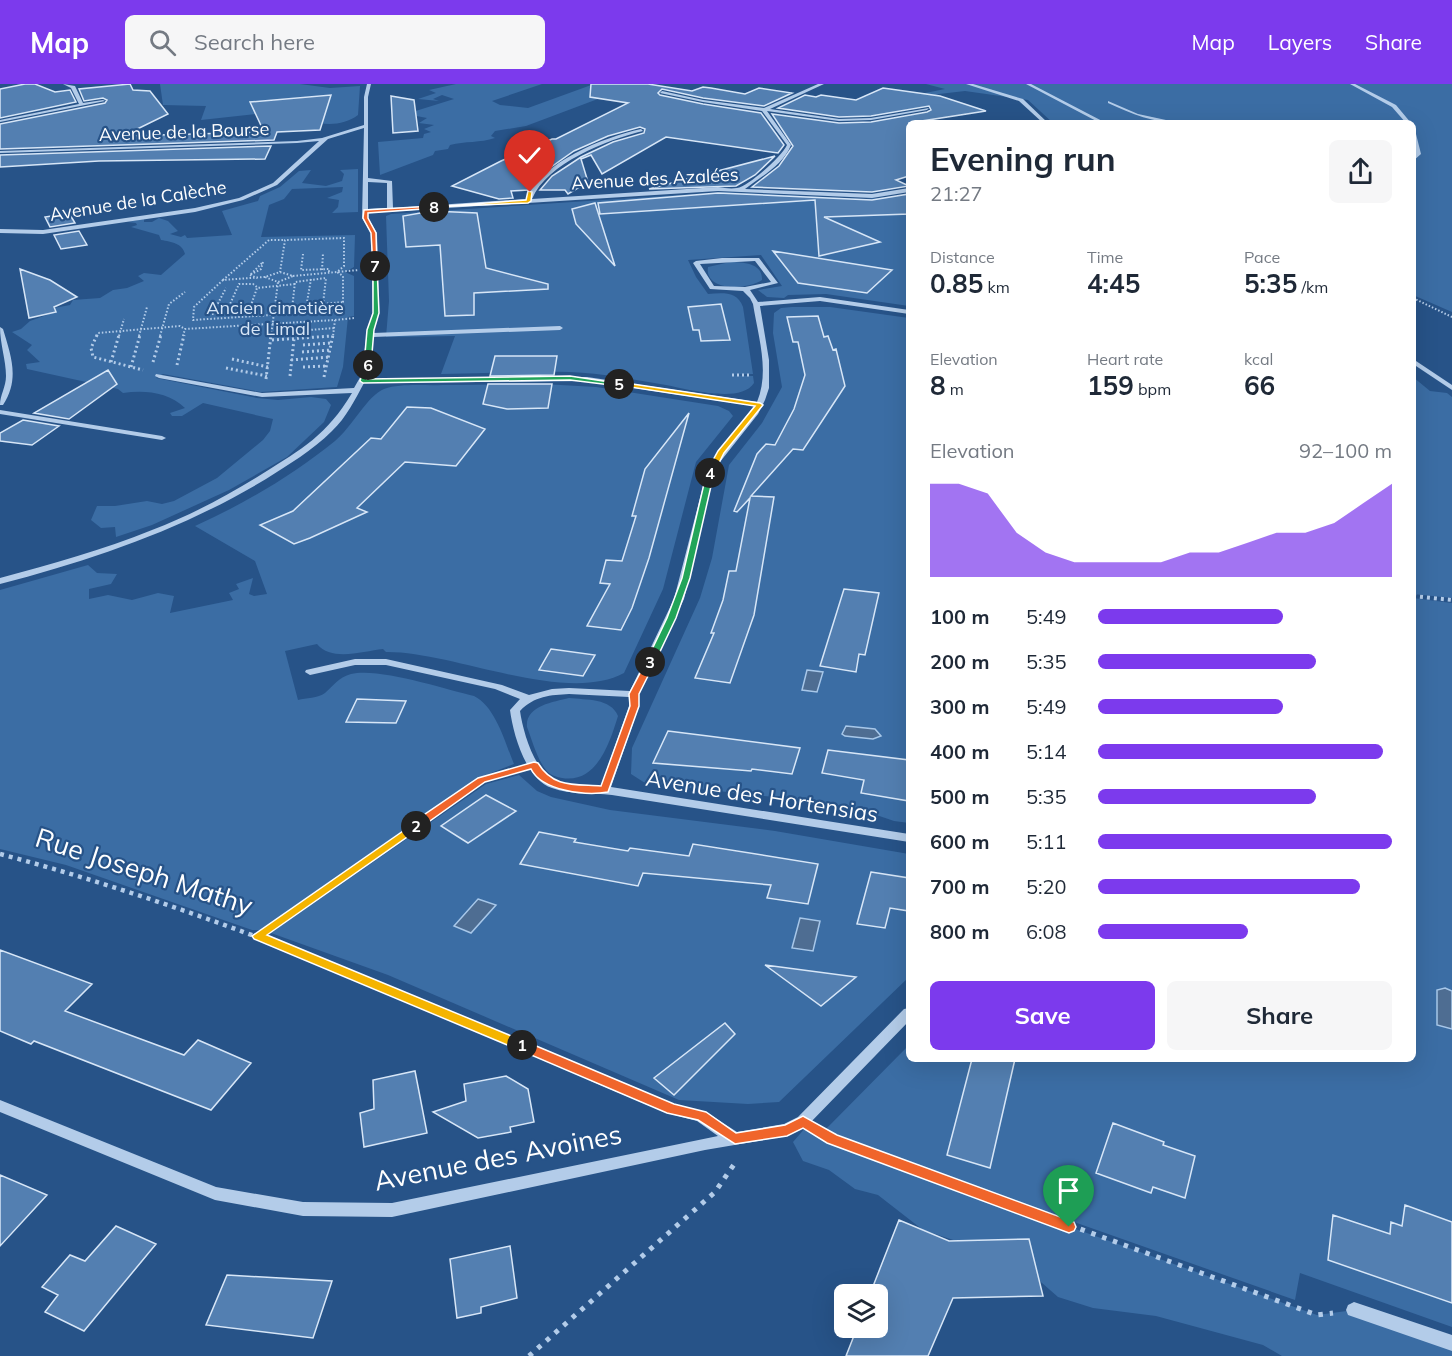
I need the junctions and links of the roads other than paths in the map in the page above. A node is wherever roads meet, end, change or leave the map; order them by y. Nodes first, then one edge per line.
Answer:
1 (65, 84) edge
2 (369, 84) edge
3 (822, 84) edge
4 (969, 84) edge
5 (1028, 84) edge
6 (1352, 84) edge
7 (662, 92) dead end
8 (103, 101) dead end
9 (1110, 102) dead end
10 (82, 105) junction
11 (927, 109) dead end
12 (764, 110) junction
13 (1043, 120) edge
14 (1098, 120) edge
15 (1163, 120) edge
16 (1406, 120) edge
17 (0, 121) edge
18 (367, 126) junction
19 (641, 130) dead end
20 (367, 135) junction
21 (324, 139) junction
22 (1416, 142) edge
23 (0, 152) edge
24 (1416, 156) edge
25 (364, 180) junction
26 (741, 189) junction
27 (906, 190) edge
28 (528, 201) junction
29 (390, 210) junction
30 (366, 211) junction
31 (0, 231) edge
32 (745, 289) junction
33 (756, 304) junction
34 (906, 312) edge
35 (560, 328) dead end
36 (0, 329) edge
37 (370, 335) junction
38 (1416, 363) edge
39 (159, 376) dead end
40 (363, 381) junction
41 (1452, 388) edge
42 (358, 390) junction
43 (0, 403) edge
44 (760, 405) junction
45 (0, 412) edge
46 (162, 438) dead end
47 (0, 581) edge
48 (310, 672) dead end
49 (634, 694) junction
50 (526, 698) junction
51 (604, 790) junction
52 (906, 838) edge
53 (906, 1016) edge
54 (596, 1077) road end
55 (0, 1106) edge
56 (735, 1139) junction
57 (1354, 1310) road end
58 (1452, 1343) edge

1 - 10 street
2 - 18 street
3 - 12 street
4 - 13 street
5 - 14 street
6 - 16 street
7 - 12 street
8 - 10 street, Avenue de la Bourse
9 - 15 street
10 - 17 street, Avenue de la Bourse
11 - 12 street
12 - 26 street
18 - 20 street
18 - 21 street, Avenue de la Bourse
19 - 28 street
20 - 21 street
20 - 25 street
21 - 23 street, Avenue de la Bourse
21 - 31 street, Avenue de la Calèche
22 - 24 street
25 - 29 street
25 - 30 street
26 - 27 street, Avenue des Azalées
26 - 28 street, Avenue des Azalées
28 - 29 street, Avenue des Azalées
29 - 30 street, Avenue des Azalées
30 - 37 street
32 - 32 street
32 - 33 street
33 - 34 street
33 - 44 street, Avenue des Hortensias
35 - 37 street
36 - 43 street
37 - 40 street
38 - 41 street
39 - 42 street
40 - 42 street
40 - 44 street
42 - 47 street
44 - 49 street, Avenue des Hortensias
45 - 46 street
48 - 50 street
49 - 50 street
49 - 51 street, Avenue des Hortensias
50 - 51 street
51 - 52 street, Avenue des Hortensias
53 - 56 street, Avenue des Avoines
54 - 56 street
55 - 56 street, Avenue des Avoines
57 - 58 street

